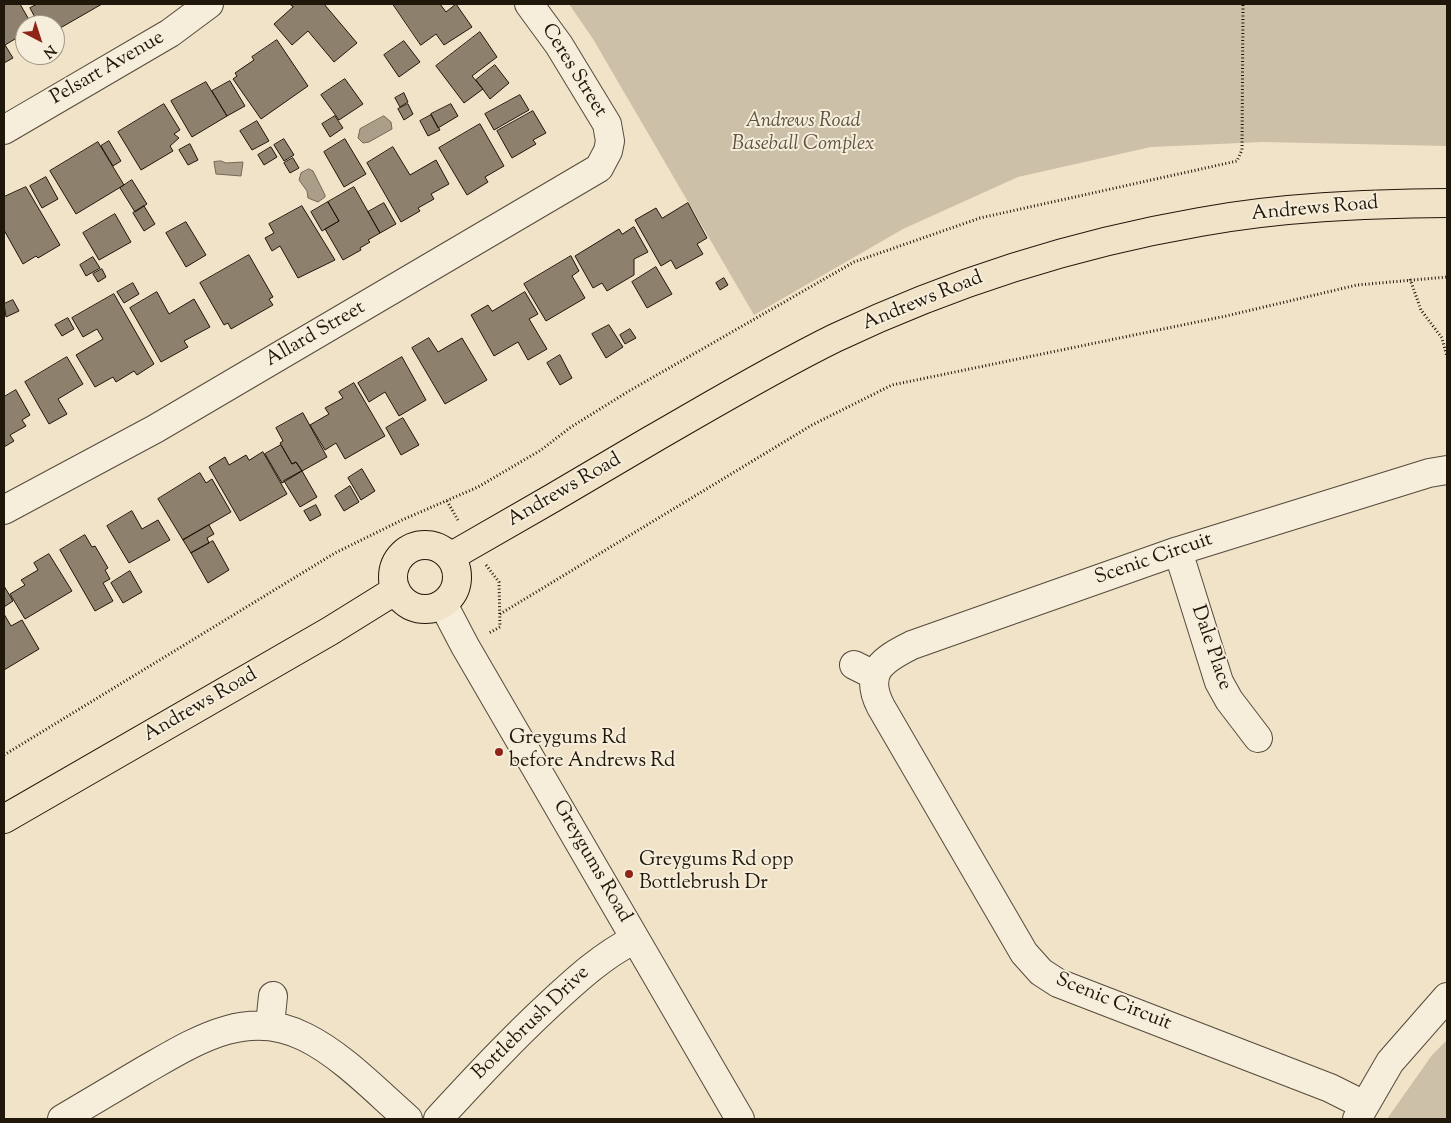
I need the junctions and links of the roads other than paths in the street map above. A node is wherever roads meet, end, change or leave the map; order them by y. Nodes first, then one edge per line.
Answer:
1 (209, 4) edge
2 (529, 4) edge
3 (4, 130) edge
4 (610, 141) joint
5 (1447, 203) edge
6 (1447, 470) edge
7 (4, 510) edge
8 (1178, 551) junction
9 (450, 558) junction
10 (396, 590) junction
11 (443, 604) junction
12 (1258, 738) dead end
13 (4, 819) edge
14 (635, 939) junction
15 (272, 996) dead end
16 (1447, 996) edge
17 (270, 1025) junction
18 (1361, 1112) edge
19 (62, 1119) edge
20 (408, 1119) edge
21 (438, 1119) edge
22 (740, 1119) edge

1 - 3 street, Pelsart Avenue
2 - 4 street, Ceres Street
4 - 7 street, Allard Street
5 - 9 main road, Andrews Road
6 - 8 street, Scenic Circuit
8 - 12 street, Dale Place
8 - 18 street, Scenic Circuit
9 - 10 main road
9 - 11 main road
10 - 11 main road
10 - 13 main road, Andrews Road
11 - 14 street, Greygums Road
14 - 21 street, Bottlebrush Drive
14 - 22 street, Greygums Road
15 - 17 street
16 - 18 street, Scenic Circuit
17 - 19 street
17 - 20 street

